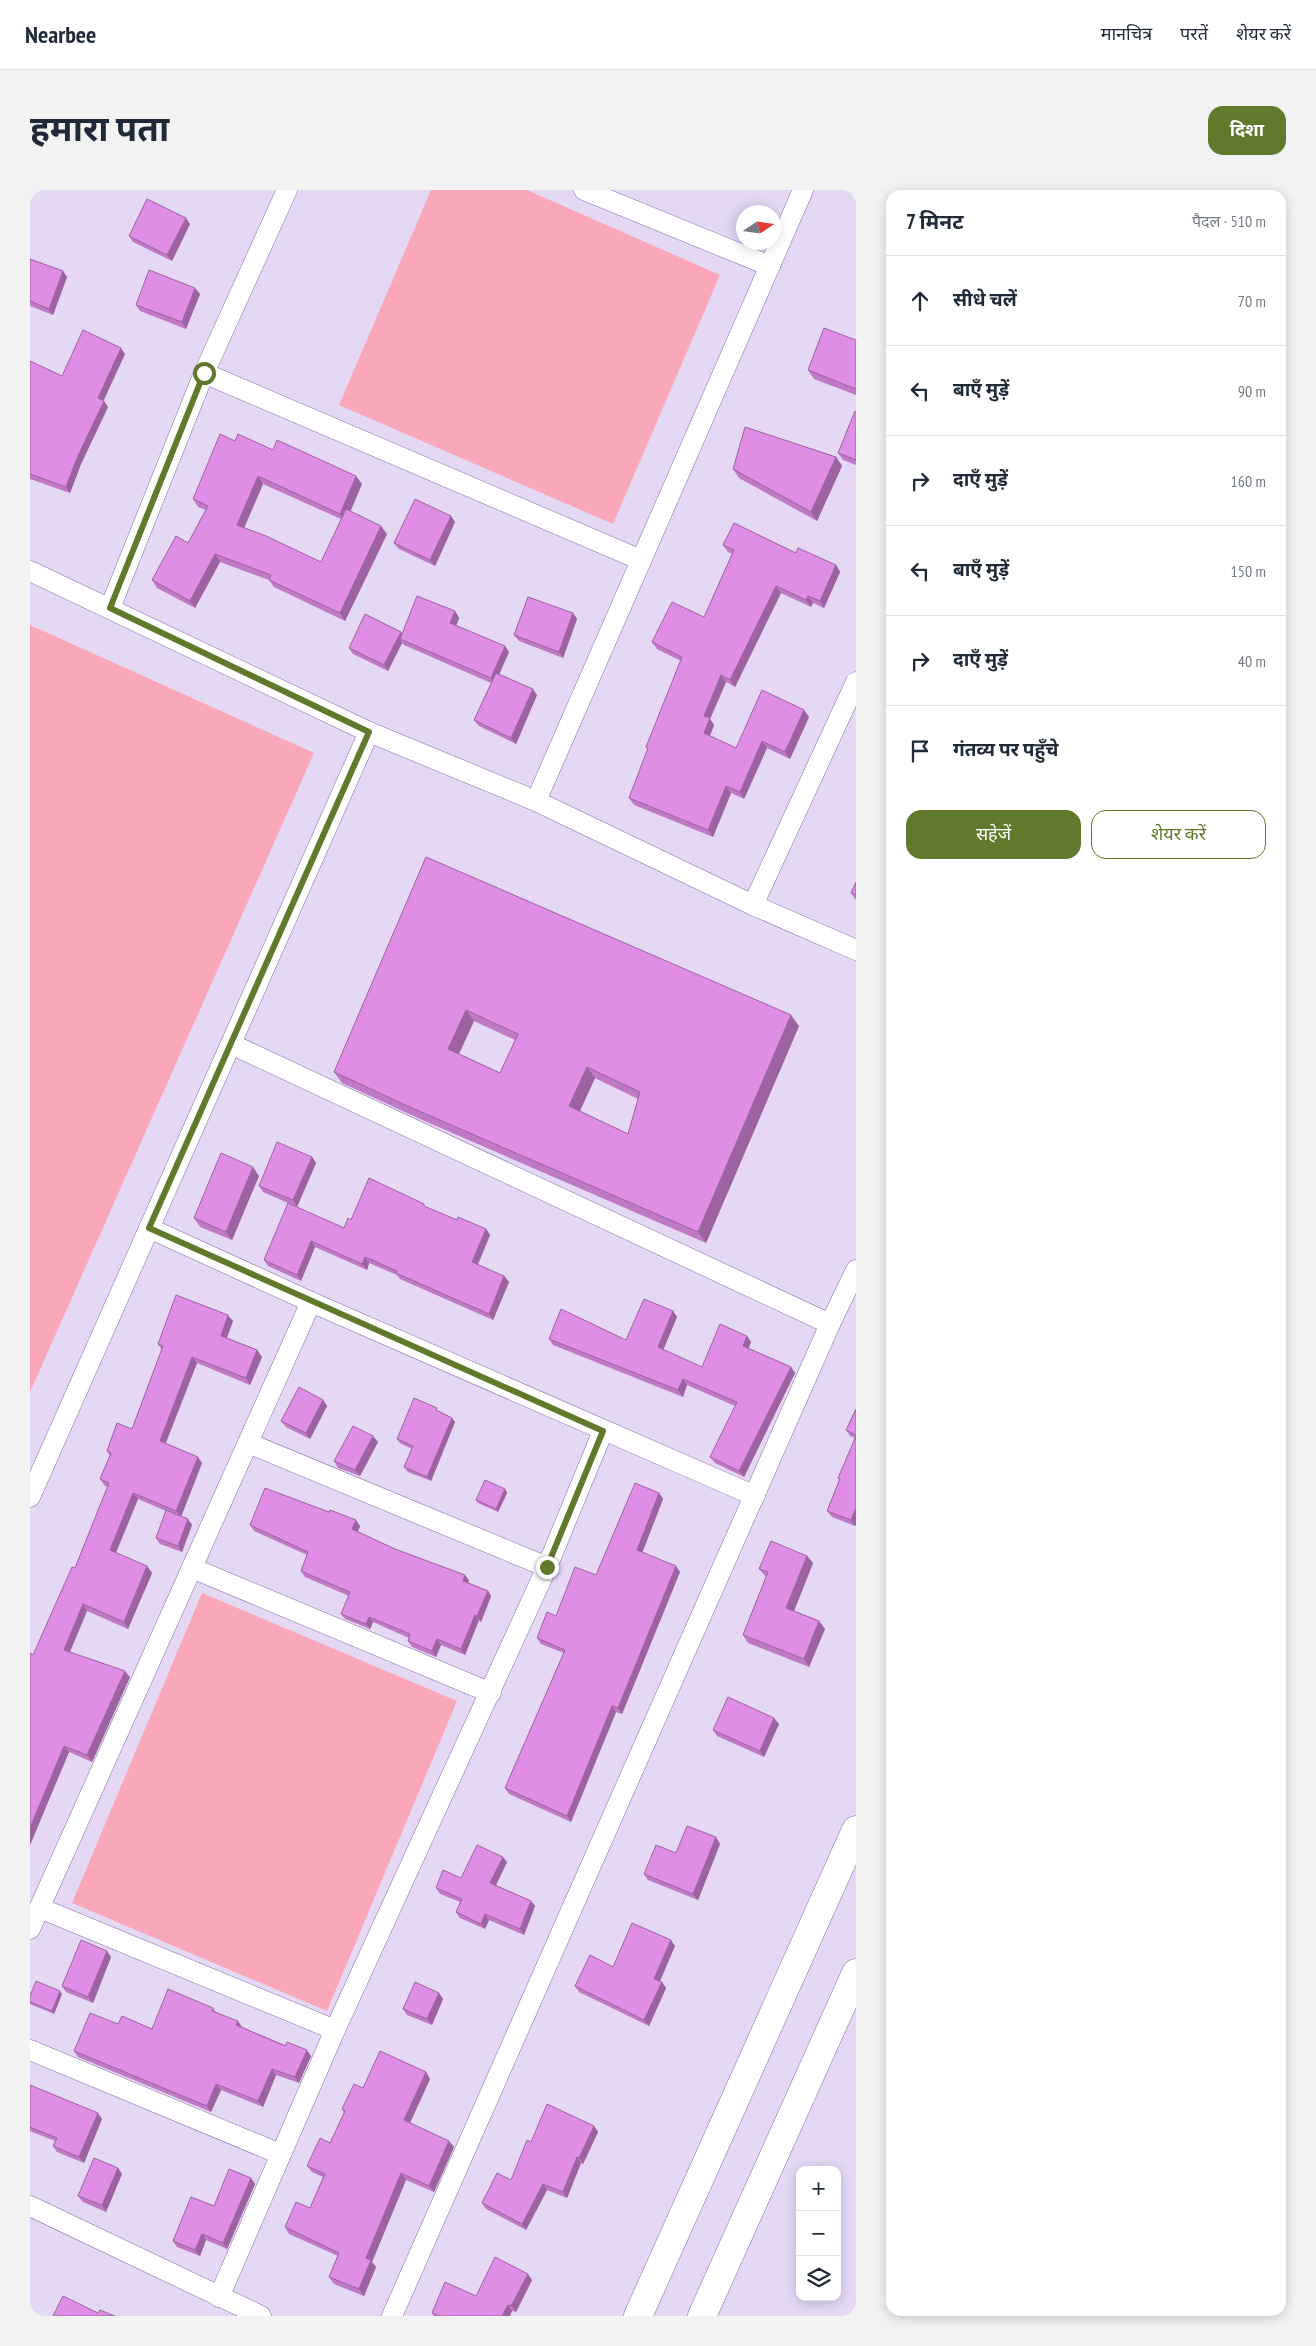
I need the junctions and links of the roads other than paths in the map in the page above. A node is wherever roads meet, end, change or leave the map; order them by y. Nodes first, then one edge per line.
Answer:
1 (288, 190) edge
2 (584, 190) edge
3 (803, 190) edge
4 (770, 266) junction
5 (204, 373) junction
6 (642, 560) junction
7 (30, 570) edge
8 (110, 608) junction
9 (856, 682) edge
10 (369, 732) junction
11 (536, 801) junction
12 (753, 905) junction
13 (856, 950) edge
14 (231, 1044) junction
15 (149, 1228) junction
16 (856, 1270) edge
17 (311, 1302) junction
18 (830, 1324) junction
19 (603, 1431) junction
20 (248, 1444) junction
21 (755, 1496) junction
22 (30, 1497) edge
23 (547, 1567) junction
24 (192, 1568) junction
25 (491, 1693) junction
26 (856, 1830) edge
27 (40, 1908) junction
28 (30, 1929) edge
29 (856, 1973) edge
30 (335, 2030) junction
31 (30, 2050) edge
32 (280, 2154) junction
33 (30, 2206) edge
34 (219, 2296) junction
35 (261, 2316) edge
36 (392, 2316) edge
37 (638, 2316) edge
38 (702, 2316) edge

1 - 5 street
2 - 4 street
3 - 4 street
4 - 6 street
5 - 6 street
5 - 8 street
6 - 11 street
7 - 8 street
8 - 10 street
9 - 12 street
10 - 11 street
10 - 14 street
11 - 12 street
12 - 13 street
14 - 15 street
14 - 18 street
15 - 17 street
15 - 22 street
16 - 18 street
17 - 19 street
17 - 20 street
18 - 21 street
19 - 21 street
19 - 23 street
20 - 23 street
20 - 24 street
21 - 36 street
23 - 25 street
24 - 25 street
24 - 27 street
25 - 30 street
26 - 37 street
27 - 28 street
27 - 30 street
29 - 38 street
30 - 32 street
31 - 32 street
32 - 34 street
33 - 34 street
34 - 35 street

